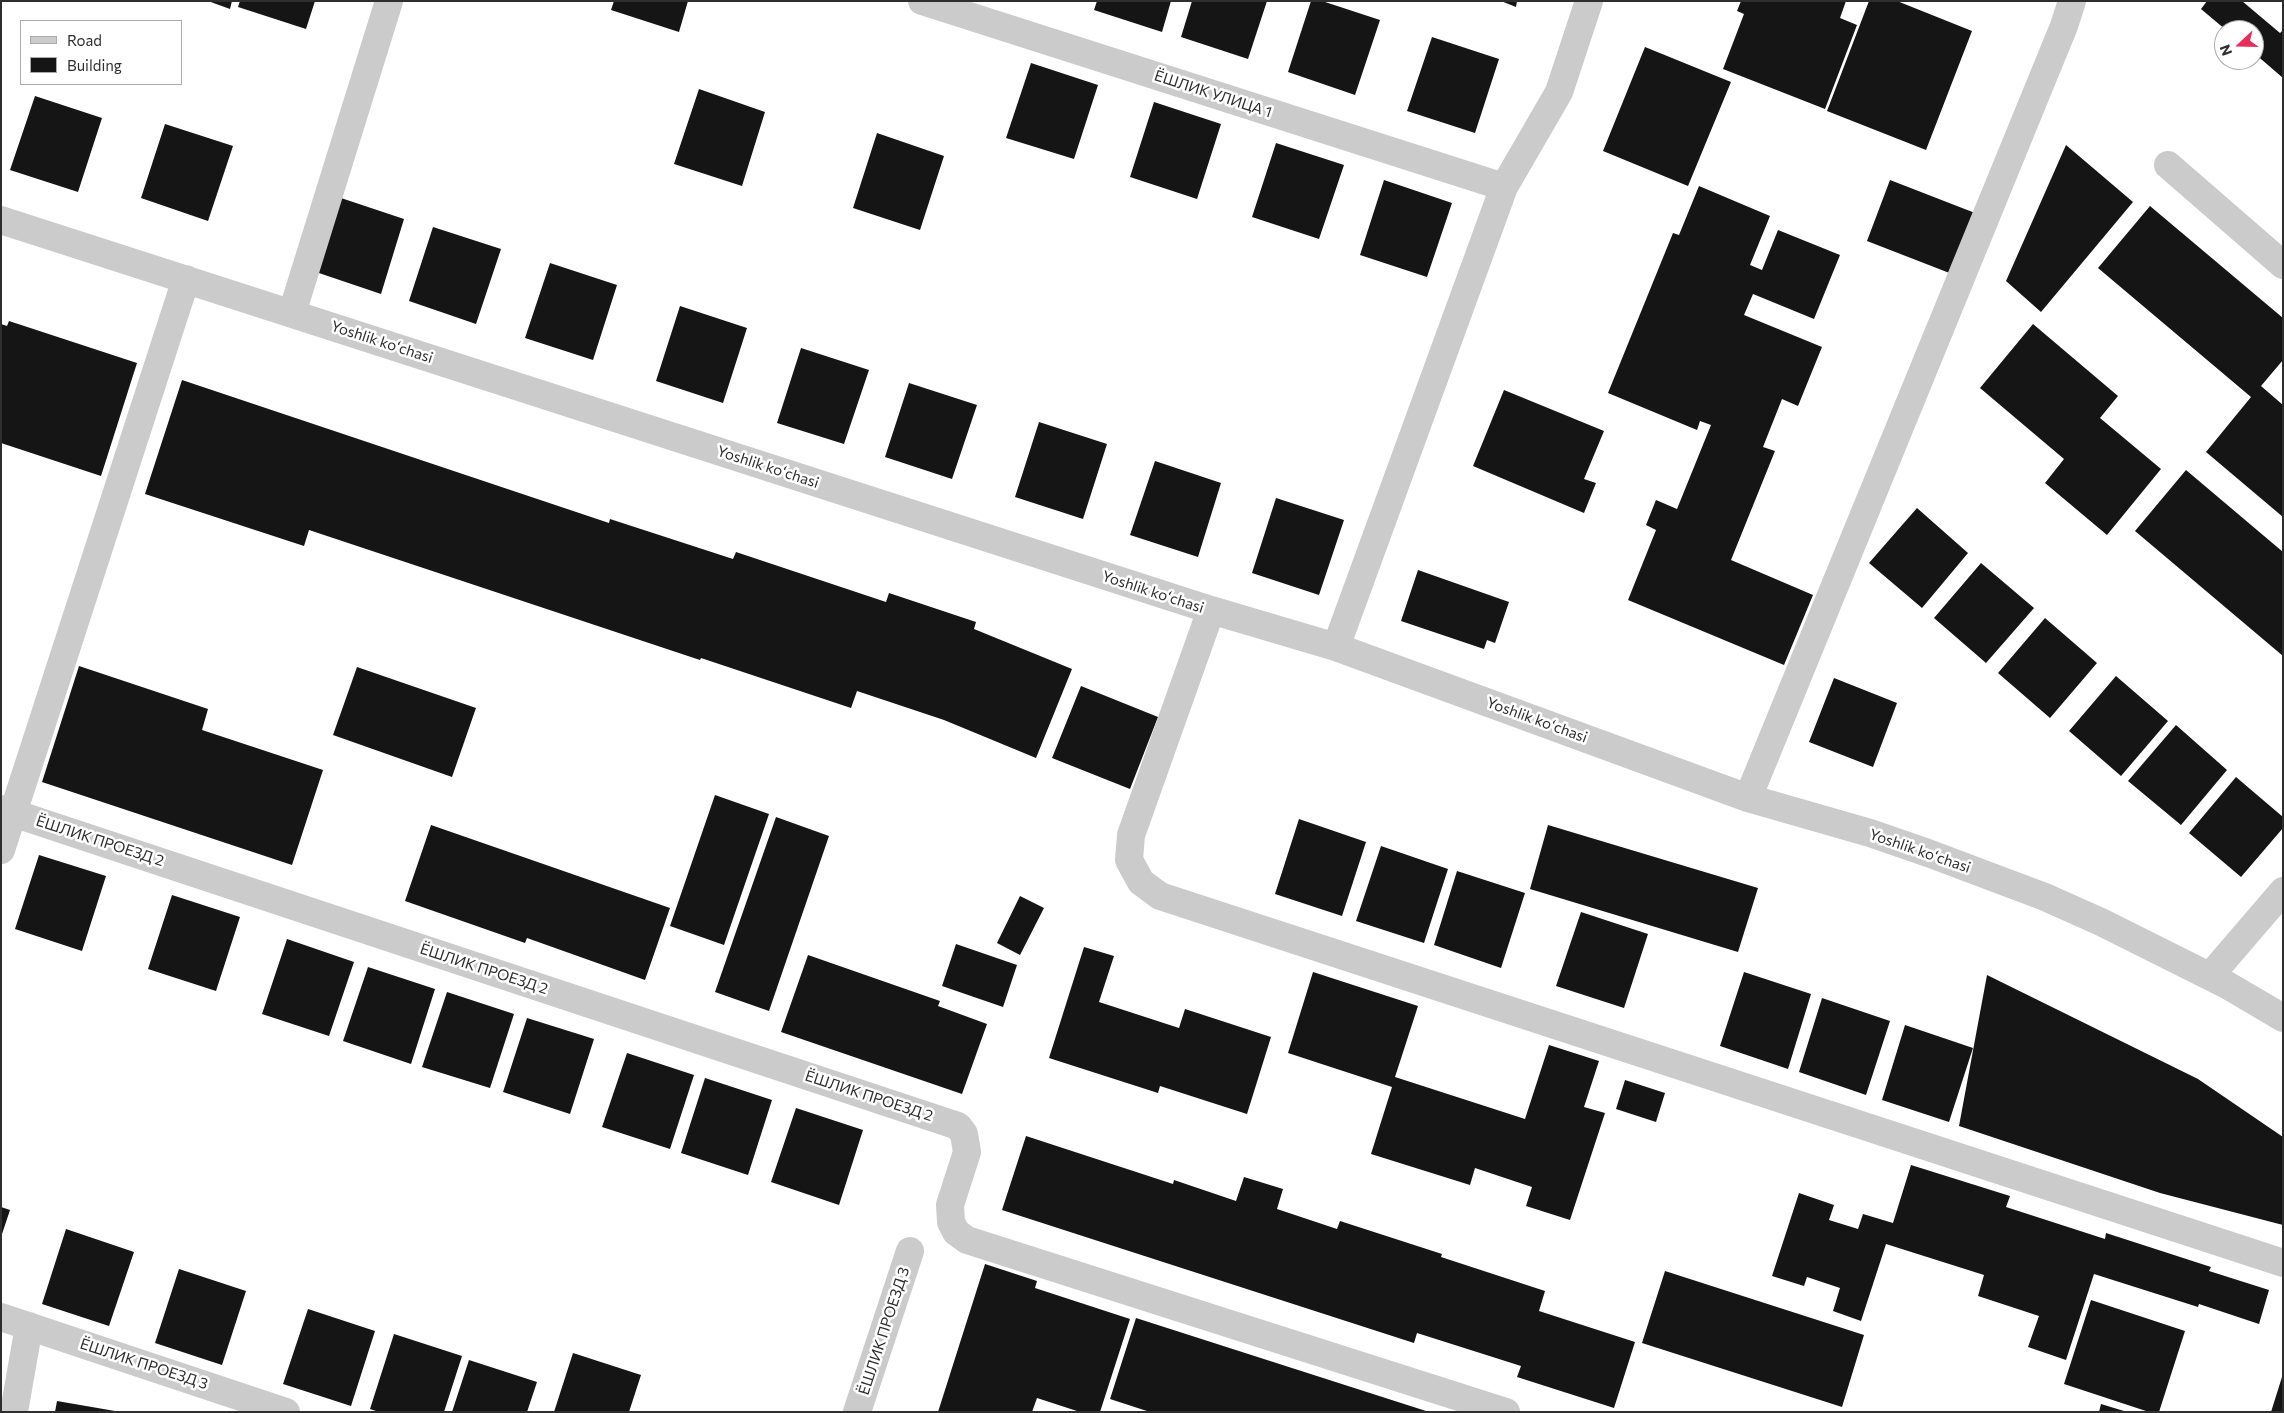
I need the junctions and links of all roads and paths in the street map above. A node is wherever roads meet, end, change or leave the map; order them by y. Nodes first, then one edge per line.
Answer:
1 (389, 1) edge
2 (922, 1) edge
3 (1589, 1) edge
4 (2072, 1) edge
5 (2168, 165) dead end
6 (1504, 187) junction
7 (1, 220) edge
8 (2283, 265) edge
9 (186, 279) junction
10 (292, 313) junction
11 (1211, 610) junction
12 (1336, 647) junction
13 (1748, 798) junction
14 (7, 811) edge
15 (1, 850) edge
16 (2283, 891) edge
17 (2210, 976) junction
18 (2283, 1018) edge
19 (910, 1251) dead end
20 (2283, 1263) edge
21 (1, 1317) edge
22 (29, 1326) junction
23 (14, 1412) edge
24 (286, 1412) edge
25 (858, 1412) edge
26 (1506, 1412) edge

1 - 10 street
2 - 6 street, ЁШЛИК УЛИЦА 1
3 - 6 street
4 - 13 street
5 - 8 street
6 - 12 street
7 - 9 street, Yoshlik koʻchasi
9 - 10 street, Yoshlik koʻchasi
9 - 14 street
10 - 11 street, Yoshlik koʻchasi
11 - 12 street, Yoshlik koʻchasi
11 - 20 street
12 - 13 street, Yoshlik koʻchasi
13 - 17 street, Yoshlik koʻchasi
14 - 15 street
14 - 26 street, ЁШЛИК ПРОЕЗД 2
16 - 17 street
17 - 18 street, Yoshlik koʻchasi
19 - 25 street, ЁШЛИК ПРОЕЗД 3
21 - 22 street, ЁШЛИК ПРОЕЗД 3
22 - 23 street
22 - 24 street, ЁШЛИК ПРОЕЗД 3

